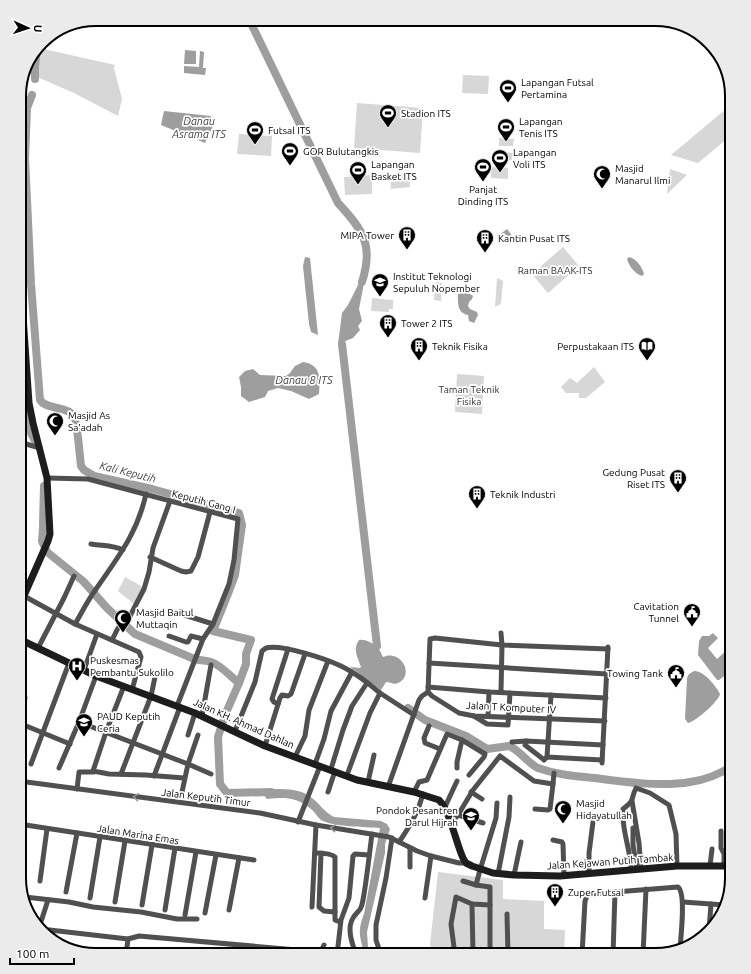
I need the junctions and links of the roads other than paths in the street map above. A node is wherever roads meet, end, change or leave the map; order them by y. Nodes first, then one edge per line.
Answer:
1 (26, 353) edge
2 (26, 444) edge
3 (40, 448) junction
4 (47, 478) junction
5 (146, 494) junction
6 (170, 501) junction
7 (210, 512) junction
8 (91, 544) dead end
9 (124, 550) junction
10 (150, 558) junction
11 (74, 576) dead end
12 (26, 587) edge
13 (26, 595) edge
14 (175, 612) dead end
15 (56, 613) junction
16 (75, 624) junction
17 (212, 624) junction
18 (501, 633) dead end
19 (97, 634) junction
20 (170, 636) dead end
21 (203, 639) junction
22 (112, 640) junction
23 (26, 642) edge
24 (502, 645) junction
25 (38, 648) junction
26 (288, 649) junction
27 (305, 654) junction
28 (328, 661) junction
29 (69, 663) junction
30 (429, 663) junction
31 (211, 665) dead end
32 (502, 668) junction
33 (84, 670) junction
34 (352, 672) junction
35 (607, 674) junction
36 (96, 676) junction
37 (155, 677) dead end
38 (367, 683) junction
39 (124, 686) junction
40 (132, 690) junction
41 (428, 690) junction
42 (489, 692) junction
43 (501, 692) junction
44 (510, 692) junction
45 (380, 693) junction
46 (551, 694) junction
47 (151, 696) junction
48 (606, 698) junction
49 (279, 701) junction
50 (179, 706) junction
51 (195, 713) junction
52 (415, 713) junction
53 (202, 716) junction
54 (474, 716) junction
55 (488, 716) junction
56 (509, 717) junction
57 (550, 718) junction
58 (604, 721) junction
59 (79, 722) junction
60 (26, 726) edge
61 (429, 726) dead end
62 (232, 730) junction
63 (43, 733) junction
64 (106, 734) junction
65 (188, 735) dead end
66 (198, 735) dead end
67 (462, 740) junction
68 (526, 741) junction
69 (512, 742) dead end
70 (549, 742) junction
71 (134, 743) junction
72 (70, 744) junction
73 (603, 745) junction
74 (265, 746) junction
75 (440, 749) junction
76 (162, 754) junction
77 (374, 756) dead end
78 (547, 756) junction
79 (295, 757) junction
80 (32, 764) dead end
81 (188, 764) junction
82 (318, 765) junction
83 (60, 768) dead end
84 (457, 768) dead end
85 (333, 770) junction
86 (94, 771) junction
87 (554, 773) dead end
88 (121, 774) junction
89 (211, 774) dead end
90 (347, 775) junction
91 (469, 775) dead end
92 (154, 776) junction
93 (184, 778) junction
94 (457, 781) dead end
95 (26, 782) edge
96 (368, 782) junction
97 (553, 784) junction
98 (388, 787) junction
99 (77, 789) junction
100 (182, 792) dead end
101 (328, 792) dead end
102 (414, 792) junction
103 (471, 792) junction
104 (423, 794) junction
105 (510, 797) dead end
106 (482, 799) dead end
107 (632, 801) junction
108 (497, 803) dead end
109 (628, 806) junction
110 (444, 809) junction
111 (535, 809) dead end
112 (458, 815) junction
113 (298, 822) junction
114 (593, 822) dead end
115 (451, 823) junction
116 (483, 823) dead end
117 (26, 825) edge
118 (316, 825) junction
119 (47, 829) junction
120 (721, 831) dead end
121 (77, 833) junction
122 (375, 835) junction
123 (100, 837) junction
124 (390, 838) junction
125 (553, 840) dead end
126 (125, 841) junction
127 (399, 842) junction
128 (521, 842) dead end
129 (152, 845) junction
130 (634, 845) junction
131 (628, 847) junction
132 (175, 848) junction
133 (410, 848) junction
134 (712, 849) dead end
135 (196, 852) junction
136 (315, 853) junction
137 (321, 853) junction
138 (216, 854) junction
139 (369, 855) junction
140 (431, 856) junction
141 (238, 858) junction
142 (254, 860) dead end
143 (463, 863) junction
144 (677, 866) junction
145 (710, 866) junction
146 (724, 866) joint
147 (410, 867) dead end
148 (636, 869) junction
149 (480, 870) junction
150 (589, 873) junction
151 (498, 874) junction
152 (514, 875) junction
153 (564, 876) junction
154 (40, 881) dead end
155 (463, 881) dead end
156 (476, 885) junction
157 (646, 889) junction
158 (66, 892) dead end
159 (615, 892) junction
160 (28, 897) edge
161 (90, 898) dead end
162 (425, 898) dead end
163 (48, 900) junction
164 (115, 902) dead end
165 (683, 902) junction
166 (472, 904) junction
167 (711, 904) junction
168 (720, 904) edge
169 (142, 905) dead end
170 (490, 905) junction
171 (312, 907) dead end
172 (165, 910) dead end
173 (229, 910) dead end
174 (335, 912) junction
175 (205, 913) dead end
176 (507, 914) dead end
177 (185, 915) dead end
178 (197, 919) dead end
179 (42, 922) edge
180 (340, 922) junction
181 (710, 922) edge
182 (48, 929) edge
183 (128, 939) junction
184 (680, 944) edge
185 (127, 948) edge
186 (281, 948) edge
187 (338, 948) edge
188 (354, 948) edge
189 (379, 948) edge
190 (454, 948) edge
191 (473, 948) edge
192 (490, 948) edge
193 (508, 948) edge
194 (582, 948) edge
195 (612, 948) edge
196 (643, 948) edge

1 - 3 street
2 - 3 street
3 - 4 street
4 - 5 street, Keputih Gang I
4 - 12 street
5 - 6 street, Keputih Gang I
5 - 9 street
6 - 7 street, Keputih Gang I
6 - 10 street
7 - 10 street
7 - 17 street, Keputih Gang I
8 - 9 street
9 - 16 street
10 - 22 street
11 - 15 street
13 - 15 street
14 - 17 street
15 - 16 street
15 - 25 street
16 - 19 street
17 - 21 street
18 - 24 street
19 - 22 street
19 - 33 street
20 - 21 street
21 - 50 street
22 - 40 street
23 - 25 street, Jalan KH. Ahmad Dahlan
24 - 30 street
24 - 32 street
24 - 35 street
25 - 29 street, Jalan KH. Ahmad Dahlan
26 - 27 street
26 - 49 street
26 - 62 street
27 - 28 street
27 - 49 street
28 - 34 street
28 - 79 street
29 - 33 street, Jalan KH. Ahmad Dahlan
29 - 63 street
30 - 32 street
30 - 41 street
31 - 53 street
32 - 35 street
32 - 43 street
33 - 36 street, Jalan KH. Ahmad Dahlan
34 - 38 street
34 - 82 street
35 - 48 street
36 - 39 street, Jalan KH. Ahmad Dahlan
36 - 59 street
37 - 47 street
38 - 45 street
38 - 85 street
39 - 40 street, Jalan KH. Ahmad Dahlan
39 - 64 street
40 - 47 street, Jalan KH. Ahmad Dahlan
41 - 42 street
41 - 52 street
41 - 54 street, Jalan T Komputer IV
42 - 43 street
42 - 55 street
43 - 44 street
44 - 46 street
44 - 56 street
45 - 52 street
45 - 90 street
46 - 48 street
46 - 57 street
47 - 50 street, Jalan KH. Ahmad Dahlan
47 - 71 street
48 - 58 street
49 - 74 street
50 - 51 street, Jalan KH. Ahmad Dahlan
50 - 76 street
51 - 53 street, Jalan KH. Ahmad Dahlan
51 - 65 street
52 - 98 street
53 - 62 street, Jalan KH. Ahmad Dahlan
54 - 55 street, Jalan T Komputer IV
54 - 56 street
55 - 56 street, Jalan T Komputer IV
56 - 57 street, Jalan T Komputer IV
57 - 58 street, Jalan T Komputer IV
57 - 70 street
58 - 73 street
59 - 64 street
59 - 72 street
60 - 63 street
61 - 75 street
62 - 74 street, Jalan KH. Ahmad Dahlan
63 - 72 street
63 - 80 street
64 - 71 street
64 - 86 street
66 - 81 street
67 - 75 street
67 - 84 street
67 - 91 street
68 - 69 street
68 - 70 street
68 - 78 street
70 - 73 street
70 - 78 street
71 - 76 street
71 - 88 street
72 - 83 street
73 - 78 street
74 - 79 street, Jalan KH. Ahmad Dahlan
75 - 102 street
76 - 81 street
76 - 92 street
77 - 96 street
79 - 82 street, Jalan KH. Ahmad Dahlan
81 - 89 street
81 - 93 street
82 - 85 street, Jalan KH. Ahmad Dahlan
82 - 113 street
85 - 90 street, Jalan KH. Ahmad Dahlan
85 - 101 street
86 - 88 street
86 - 99 street
87 - 97 street
88 - 92 street
90 - 96 street, Jalan KH. Ahmad Dahlan
92 - 93 street
93 - 100 street
94 - 110 street
95 - 99 street, Jalan Keputih Timur
96 - 98 street, Jalan KH. Ahmad Dahlan
97 - 103 street
97 - 111 street
98 - 102 street, Jalan KH. Ahmad Dahlan
113 -> 99 street, Jalan Keputih Timur
102 - 104 street, Jalan KH. Ahmad Dahlan
103 - 106 street
103 - 112 street
104 - 110 street, Jalan KH. Ahmad Dahlan
104 - 127 street
105 - 151 street
107 - 109 street
107 - 144 street
107 - 148 street
108 - 149 street
109 - 130 street
109 - 131 street
110 - 115 street, Jalan KH. Ahmad Dahlan
112 - 115 street
112 - 116 street
113 - 118 street, Jalan Keputih Timur
114 - 150 street
115 - 143 street, Jalan KH. Ahmad Dahlan
117 - 119 street, Jalan Marina Emas
122 -> 118 street, Jalan Keputih Timur
118 - 136 street
119 - 121 street, Jalan Marina Emas
119 - 154 street
120 - 146 street
121 - 123 street, Jalan Marina Emas
121 - 158 street
122 - 124 street, Jalan Keputih Timur
122 - 139 street
123 - 126 street, Jalan Marina Emas
123 - 161 street
124 - 127 street, Jalan Keputih Timur
124 - 189 street
125 - 153 street
126 - 129 street, Jalan Marina Emas
126 - 164 street
127 - 133 street, Jalan Keputih Timur
128 - 152 street
129 - 132 street, Jalan Marina Emas
129 - 169 street
130 - 131 street
130 - 148 street
131 - 148 street
132 - 135 street, Jalan Marina Emas
132 - 172 street
133 - 140 street, Jalan Keputih Timur
133 - 147 street
134 - 145 street
135 - 138 street, Jalan Marina Emas
135 - 177 street
136 - 137 street
136 - 171 street
137 - 174 street
137 - 174 street
138 - 141 street, Jalan Marina Emas
138 - 175 street
139 - 180 street
139 - 188 street
140 - 143 street, Jalan Keputih Timur
140 - 162 street
141 - 142 street, Jalan Marina Emas
141 - 173 street
143 - 149 street, Jalan Kejawan Putih Tambak
144 - 145 street, Jalan Kejawan Putih Tambak
144 - 148 street, Jalan Kejawan Putih Tambak
145 - 146 street, Jalan Kejawan Putih Tambak
148 - 150 street, Jalan Kejawan Putih Tambak
149 - 151 street, Jalan Kejawan Putih Tambak
149 - 156 street
150 - 153 street, Jalan Kejawan Putih Tambak
151 - 152 street, Jalan Kejawan Putih Tambak
152 - 153 street, Jalan Kejawan Putih Tambak
155 - 156 street
156 - 170 street
157 - 159 street
157 - 165 street
157 - 196 street
159 - 194 street
159 - 195 street
160 - 163 street
163 - 178 street
163 - 179 street
165 - 167 street
165 - 184 street
166 - 170 street
166 - 190 street
166 - 191 street
167 - 168 street
167 - 181 street
170 - 192 street
174 - 180 street
176 - 193 street
180 - 187 street
182 - 183 street
183 - 185 street
183 - 186 street

